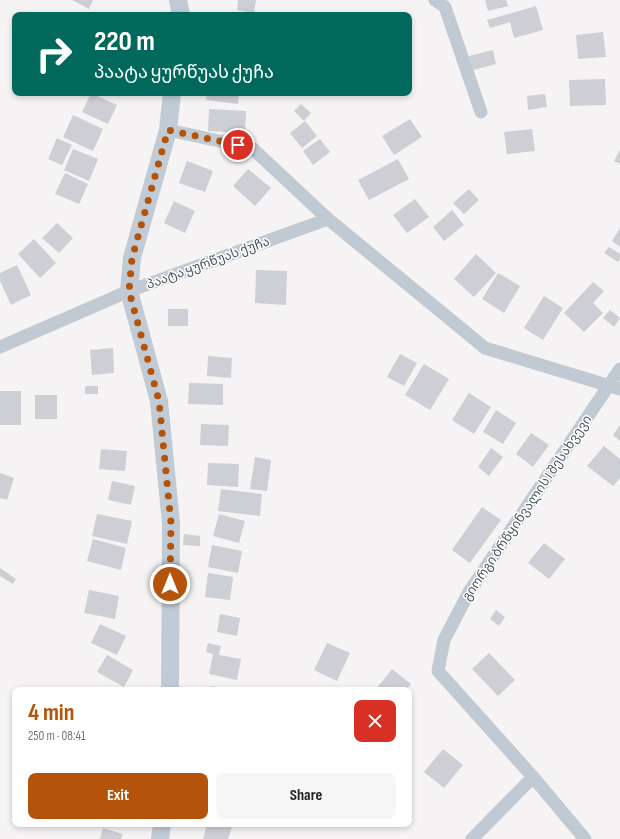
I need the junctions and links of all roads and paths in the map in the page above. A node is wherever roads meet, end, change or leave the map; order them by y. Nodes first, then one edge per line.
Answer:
1 (178, 0) edge
2 (435, 0) edge
3 (181, 12) edge
4 (172, 96) edge
5 (480, 112) dead end
6 (168, 130) junction
7 (328, 220) junction
8 (129, 291) junction
9 (0, 347) edge
10 (620, 369) edge
11 (614, 387) edge
12 (170, 687) edge
13 (533, 777) junction
14 (162, 827) edge
15 (160, 839) edge
16 (472, 839) edge
17 (585, 839) edge

1 - 3 street
2 - 5 street
4 - 6 street
6 - 7 street
6 - 8 street
7 - 8 street, პაატა ყურწუას ქუჩა
7 - 11 street
8 - 9 street, პაატა ყურწუას ქუჩა
8 - 12 street
10 - 11 street
11 - 13 street, გიორგი ბრწყინვალის I შესახვევი
13 - 16 street
13 - 17 street, გიორგი ბრწყინვალის I შესახვევი
14 - 15 street

